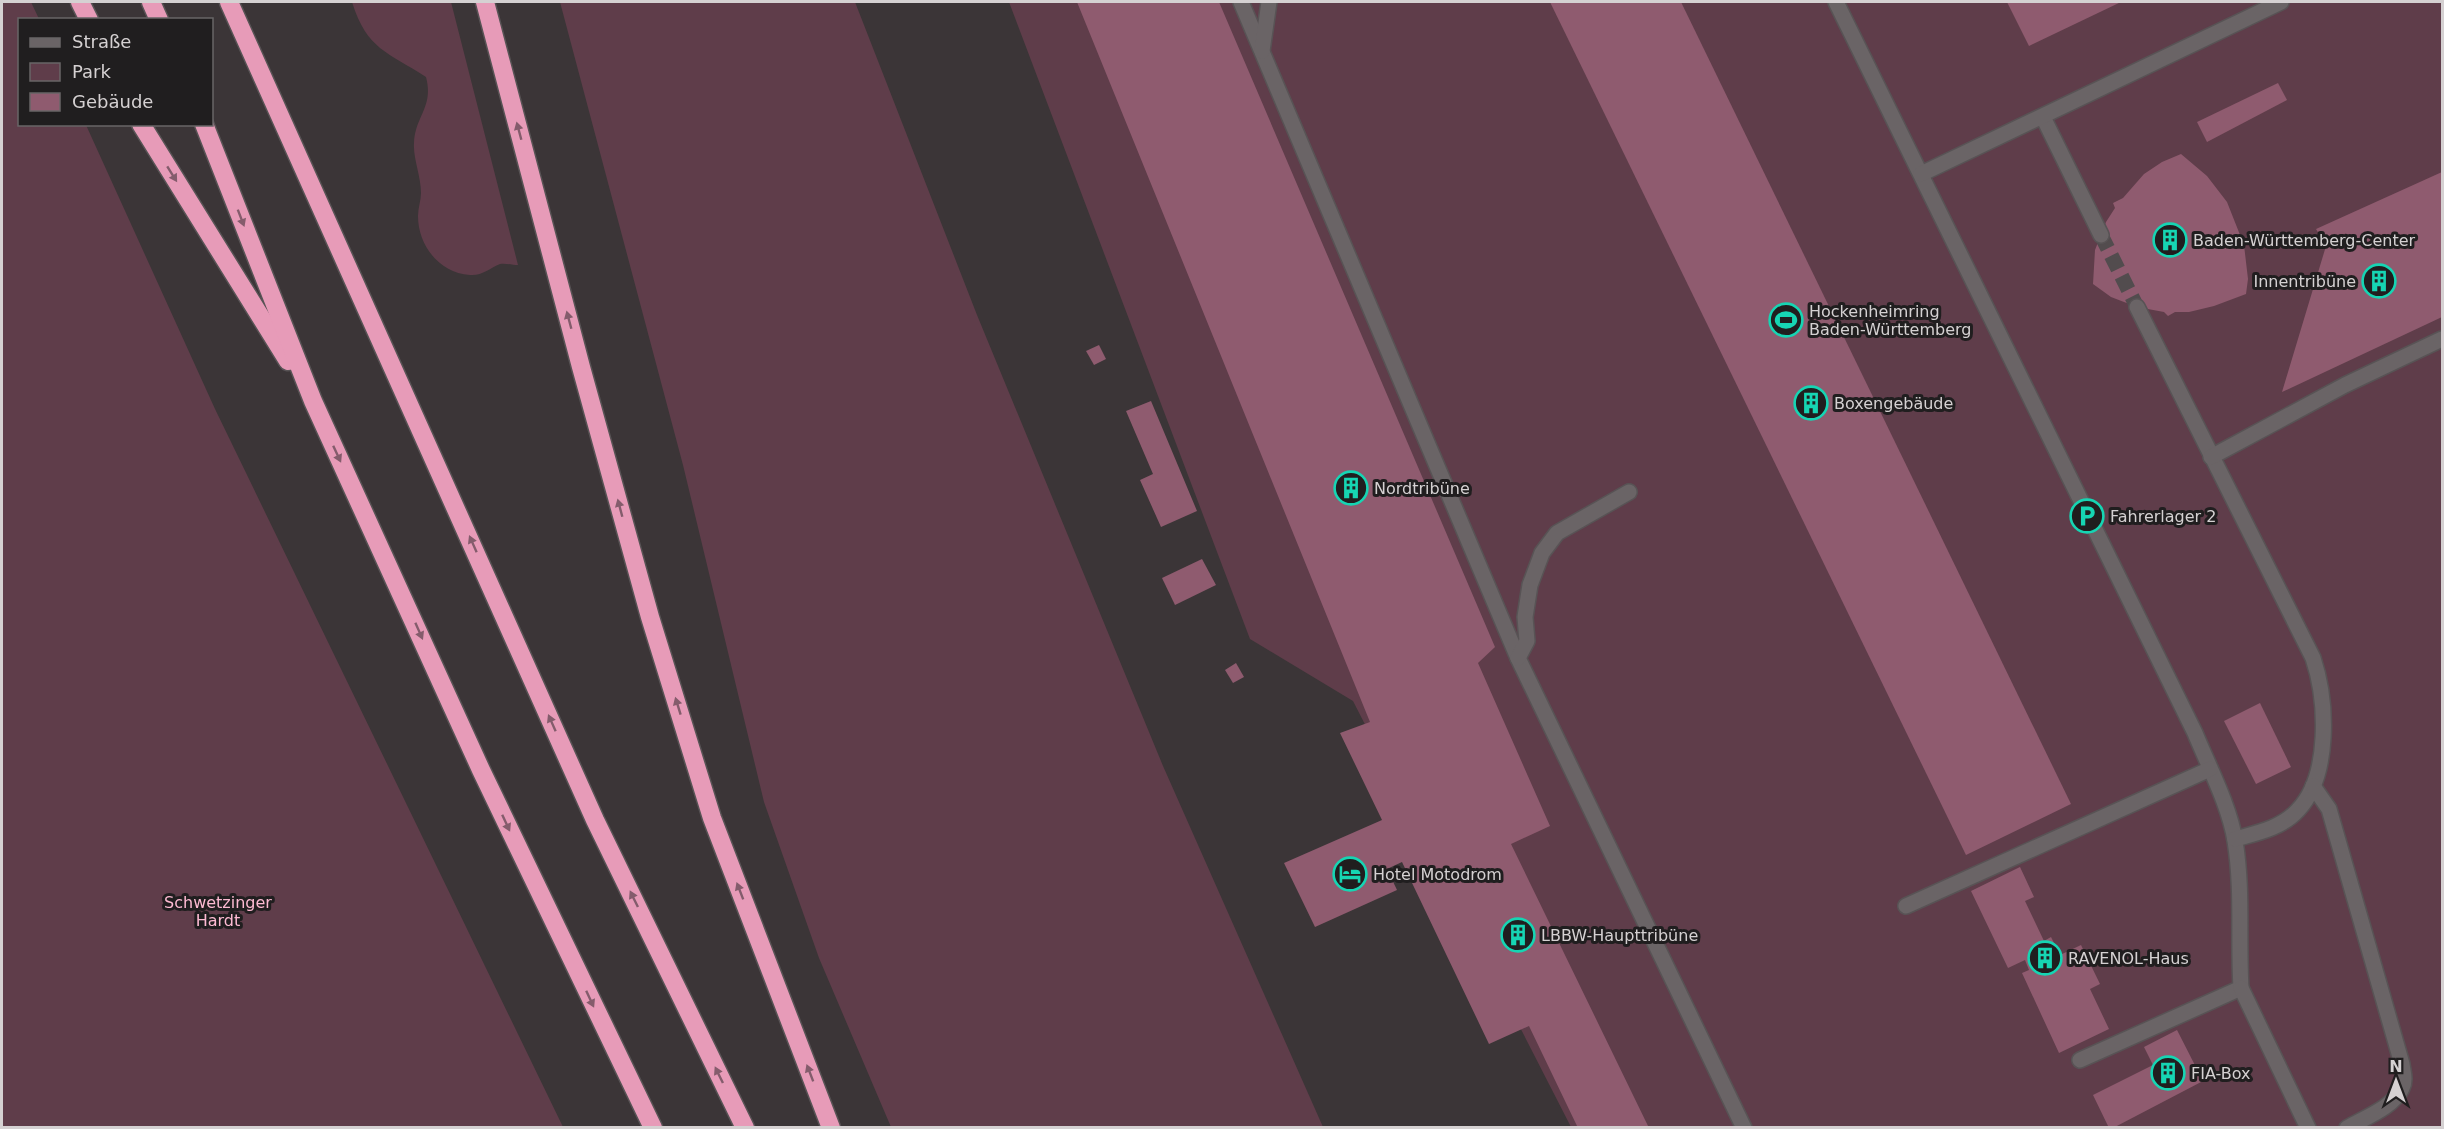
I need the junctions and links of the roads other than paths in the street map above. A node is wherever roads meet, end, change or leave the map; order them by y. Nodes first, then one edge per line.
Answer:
1 (80, 2) edge
2 (151, 2) edge
3 (229, 2) edge
4 (485, 2) edge
5 (1241, 2) edge
6 (1269, 2) edge
7 (1836, 2) edge
8 (2281, 2) edge
9 (2249, 8) edge
10 (88, 18) edge
11 (158, 18) edge
12 (1262, 51) junction
13 (2043, 117) junction
14 (142, 126) edge
15 (205, 126) edge
16 (1920, 174) junction
17 (2101, 235) tunnel mouth
18 (2137, 307) tunnel mouth
19 (2442, 339) edge
20 (313, 401) junction
21 (2211, 457) junction
22 (1629, 492) dead end
23 (1518, 658) junction
24 (2210, 769) junction
25 (2313, 786) junction
26 (2235, 839) junction
27 (1906, 906) dead end
28 (2241, 988) junction
29 (2080, 1060) dead end
30 (653, 1128) edge
31 (745, 1128) edge
32 (831, 1128) edge
33 (1744, 1128) edge
34 (2308, 1128) edge
35 (2347, 1128) edge

1 - 10 highway
2 - 11 highway
31 -> 3 highway
32 -> 4 highway
5 - 12 lane
6 - 12 lane
7 - 16 lane
8 - 9 lane
9 - 13 lane
12 - 23 lane
13 - 16 lane
13 - 17 lane
14 -> 20 highway
15 -> 20 highway
16 - 24 lane
18 - 21 lane
19 - 21 lane
20 -> 30 highway
21 - 25 lane
22 - 23 lane
23 - 33 lane
24 - 26 lane
24 - 27 lane
25 - 26 lane
25 - 35 lane
26 - 28 lane
28 - 29 lane
28 - 34 lane

